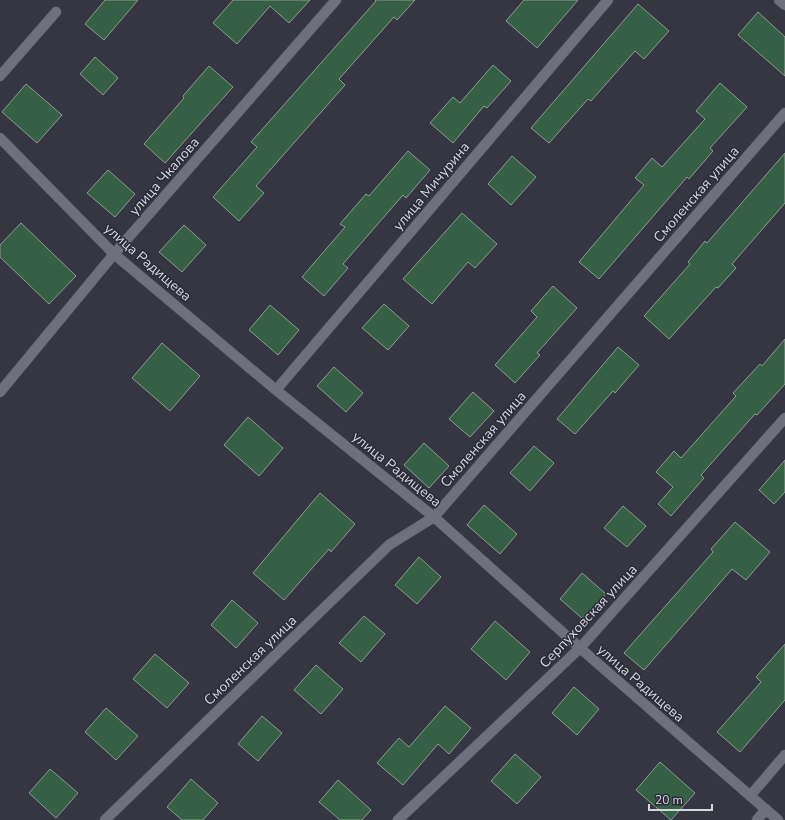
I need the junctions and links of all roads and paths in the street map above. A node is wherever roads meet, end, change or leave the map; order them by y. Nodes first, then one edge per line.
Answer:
1 (336, 0) edge
2 (608, 0) edge
3 (779, 0) edge
4 (785, 5) edge
5 (56, 12) dead end
6 (0, 76) edge
7 (785, 113) edge
8 (0, 138) edge
9 (114, 254) junction
10 (276, 390) junction
11 (0, 392) edge
12 (785, 418) edge
13 (434, 517) junction
14 (580, 648) junction
15 (785, 755) edge
16 (750, 796) junction
17 (766, 809) junction
18 (105, 820) edge
19 (398, 820) edge
20 (757, 820) edge
21 (778, 820) edge

1 - 9 street, улица Чкалова
2 - 10 street, улица Мичурина
3 - 4 street
5 - 6 street
7 - 13 street, Смоленская улица
8 - 9 street, улица Радищева
9 - 10 street, улица Радищева
9 - 11 street, улица Чкалова
10 - 13 street, улица Радищева
12 - 14 street, Серпуховская улица
13 - 14 street, улица Радищева
13 - 18 street, Смоленская улица
14 - 16 street, улица Радищева
14 - 19 street, Серпуховская улица
15 - 16 street
16 - 17 street, улица Радищева
17 - 20 street
17 - 21 street, улица Радищева

